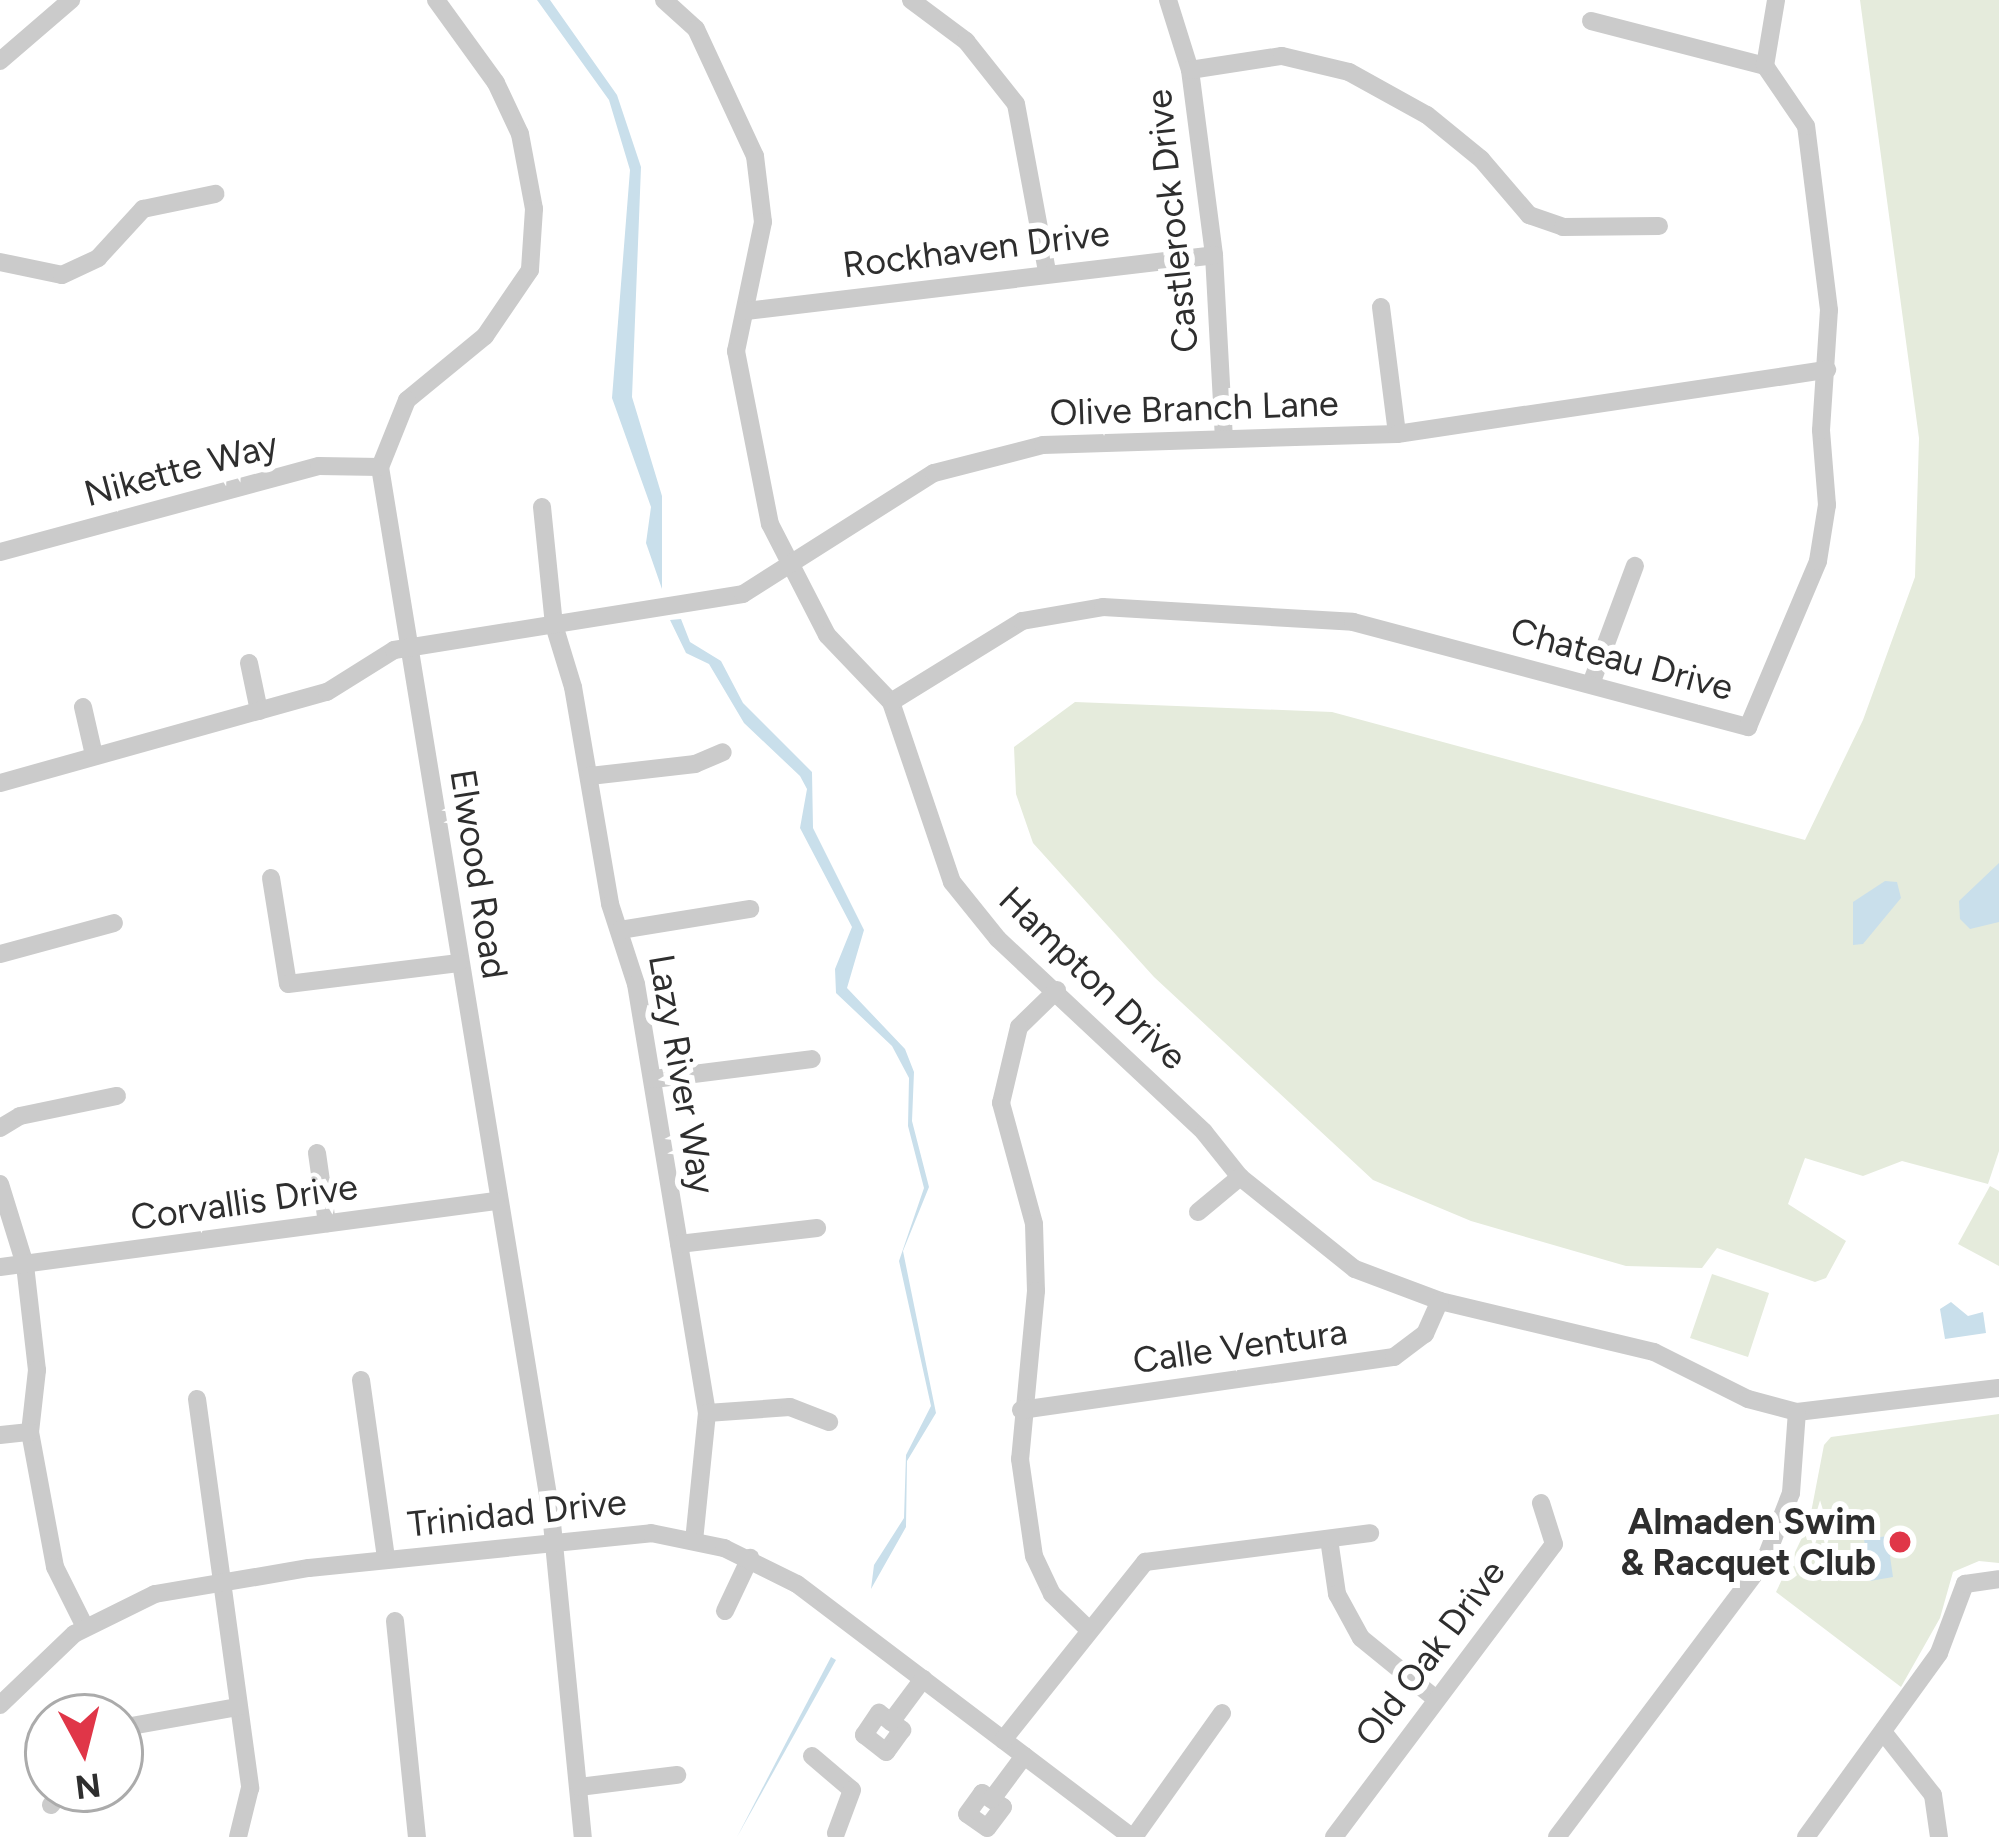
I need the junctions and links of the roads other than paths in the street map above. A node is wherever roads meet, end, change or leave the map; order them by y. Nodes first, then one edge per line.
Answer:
1 (71, 0) edge
2 (436, 0) edge
3 (664, 0) edge
4 (910, 0) edge
5 (1168, 0) edge
6 (1776, 0) edge
7 (1591, 21) dead end
8 (0, 61) edge
9 (1765, 66) junction
10 (1190, 70) junction
11 (215, 194) dead end
12 (1659, 226) dead end
13 (1214, 255) junction
14 (0, 262) edge
15 (1047, 272) junction
16 (1382, 307) dead end
17 (746, 311) junction
18 (1827, 370) junction
19 (1397, 434) junction
20 (1224, 437) junction
21 (380, 467) junction
22 (542, 507) dead end
23 (0, 551) edge
24 (1635, 566) dead end
25 (788, 570) junction
26 (554, 626) junction
27 (411, 647) junction
28 (249, 663) dead end
29 (1591, 684) junction
30 (891, 703) junction
31 (83, 706) dead end
32 (259, 711) junction
33 (723, 752) dead end
34 (94, 755) junction
35 (590, 776) junction
36 (0, 782) edge
37 (271, 878) dead end
38 (750, 909) dead end
39 (115, 923) dead end
40 (620, 930) junction
41 (0, 954) edge
42 (459, 963) junction
43 (1058, 990) junction
44 (812, 1059) dead end
45 (654, 1079) junction
46 (117, 1096) dead end
47 (0, 1128) edge
48 (317, 1153) dead end
49 (1240, 1177) junction
50 (0, 1184) edge
51 (496, 1201) junction
52 (1198, 1212) dead end
53 (327, 1223) junction
54 (817, 1228) dead end
55 (679, 1244) junction
56 (25, 1265) junction
57 (0, 1267) edge
58 (1440, 1301) junction
59 (361, 1380) dead end
60 (1999, 1388) edge
61 (196, 1400) dead end
62 (1021, 1410) junction
63 (1797, 1412) junction
64 (707, 1413) junction
65 (829, 1422) dead end
66 (30, 1432) junction
67 (0, 1435) edge
68 (1541, 1503) dead end
69 (1370, 1533) dead end
70 (553, 1539) junction
71 (1329, 1539) junction
72 (694, 1540) junction
73 (750, 1558) junction
74 (386, 1559) junction
75 (223, 1579) junction
76 (1999, 1579) edge
77 (725, 1611) dead end
78 (395, 1621) dead end
79 (85, 1627) junction
80 (1086, 1628) junction
81 (923, 1679) junction
82 (1436, 1699) junction
83 (0, 1705) edge
84 (238, 1707) junction
85 (1222, 1713) dead end
86 (891, 1722) dead end
87 (144, 1724) edge
88 (1884, 1733) junction
89 (1004, 1740) junction
90 (812, 1756) dead end
91 (1024, 1756) junction
92 (677, 1775) dead end
93 (579, 1786) junction
94 (992, 1799) dead end
95 (838, 1835) edge
96 (238, 1837) edge
97 (417, 1837) edge
98 (583, 1837) edge
99 (1133, 1837) edge
100 (1334, 1837) edge
101 (1557, 1837) edge
102 (1806, 1837) edge
103 (1939, 1837) edge

1 - 8 street
2 - 21 street
3 - 17 street, Hampton Drive
4 - 15 street
5 - 10 street, Castlerock Drive
6 - 9 street
7 - 9 street
9 - 18 street, Chateau Drive
10 - 12 street
10 - 13 street, Castlerock Drive
11 - 14 street
13 - 15 street, Rockhaven Drive
13 - 20 street, Castlerock Drive
15 - 17 street, Rockhaven Drive
16 - 19 street
17 - 25 street, Hampton Drive
18 - 19 street, Olive Branch Lane
18 - 29 street, Chateau Drive
19 - 20 street, Olive Branch Lane
20 - 25 street, Olive Branch Lane
21 - 23 street, Nikette Way
21 - 27 street, Elwood Road
22 - 26 street, Lazy River Way
24 - 29 street
25 - 26 street, Olive Branch Lane
25 - 30 street, Hampton Drive
26 - 27 street, Olive Branch Lane
26 - 35 street, Lazy River Way
27 - 32 street, Olive Branch Lane
27 - 42 street, Elwood Road
28 - 32 street
29 - 30 street, Chateau Drive
30 - 43 street, Hampton Drive
31 - 34 street
32 - 34 street, Olive Branch Lane
33 - 35 street
34 - 36 street, Olive Branch Lane
35 - 40 street, Lazy River Way
37 - 42 street
38 - 40 street
39 - 41 street
40 - 45 street, Lazy River Way
42 - 51 street, Elwood Road
43 - 49 street, Hampton Drive
43 - 62 street
44 - 45 street
45 - 55 street, Lazy River Way
46 - 47 street
48 - 53 street
49 - 52 street
49 - 58 street, Hampton Drive
50 - 56 street
51 - 53 street, Corvallis Drive
51 - 70 street, Elwood Road
53 - 56 street, Corvallis Drive
54 - 55 street
55 - 64 street, Lazy River Way
56 - 57 street, Corvallis Drive
56 - 66 street
58 - 62 street, Calle Ventura
58 - 63 street, Hampton Drive
59 - 74 street
60 - 63 street, Hampton Drive
61 - 75 street
62 - 80 street
63 - 101 street
64 - 65 street
64 - 72 street, Lazy River Way
66 - 67 street
66 - 79 street
68 - 82 street, Old Oak Drive
69 - 71 street
70 - 72 street, Trinidad Drive
70 - 74 street, Trinidad Drive
70 - 93 street, Elwood Road
71 - 80 street
71 - 82 street
72 - 73 street, Trinidad Drive
73 - 77 street
73 - 81 street, Trinidad Drive
74 - 75 street, Trinidad Drive
75 - 79 street, Trinidad Drive
75 - 84 street
76 - 88 street
78 - 97 street
79 - 83 street, Trinidad Drive
80 - 89 street
81 - 86 street
81 - 89 street, Trinidad Drive
82 - 100 street, Old Oak Drive
84 - 87 street
84 - 96 street
85 - 99 street
88 - 102 street
88 - 103 street
89 - 91 street, Trinidad Drive
90 - 95 street
91 - 94 street
91 - 99 street, Trinidad Drive
92 - 93 street
93 - 98 street, Elwood Road

